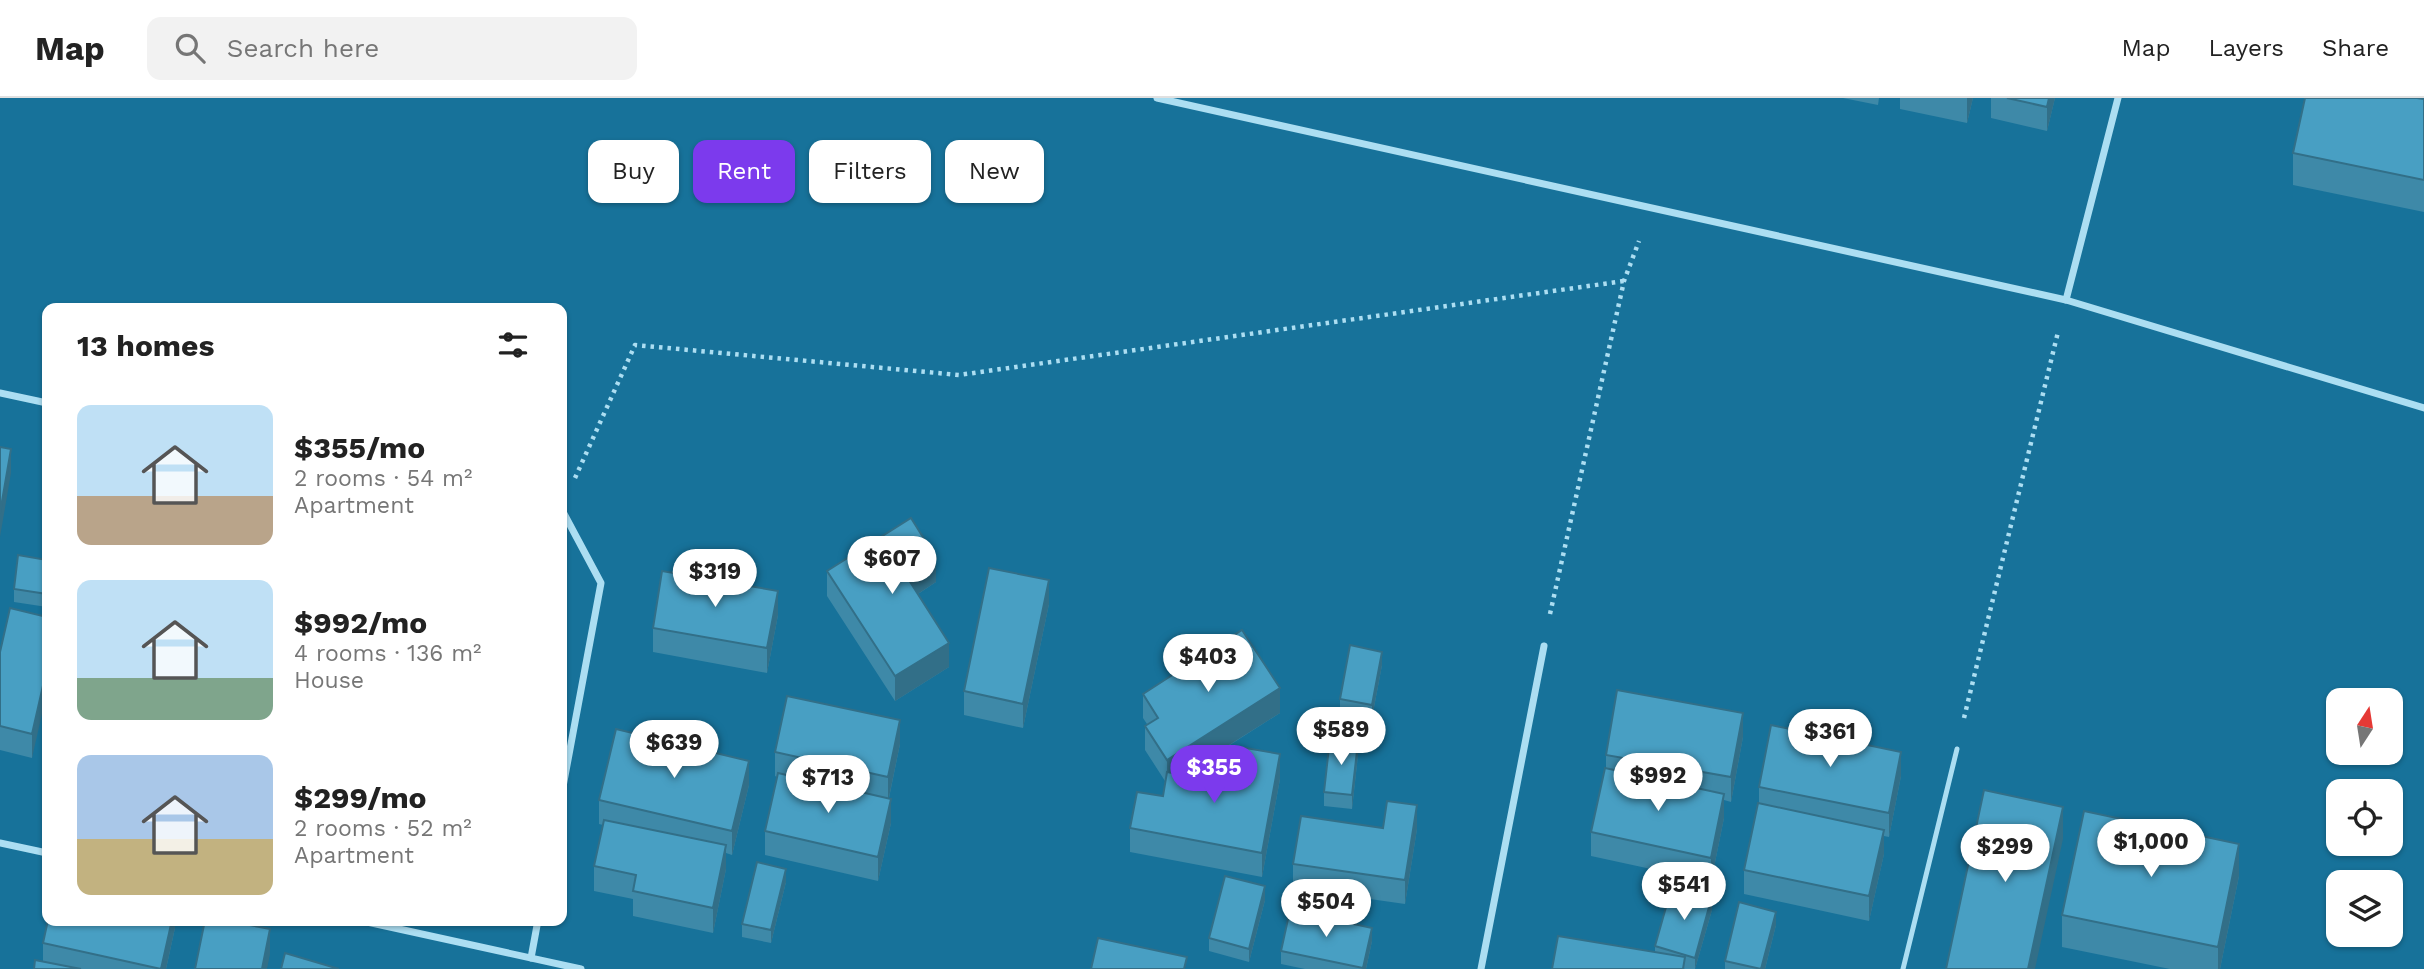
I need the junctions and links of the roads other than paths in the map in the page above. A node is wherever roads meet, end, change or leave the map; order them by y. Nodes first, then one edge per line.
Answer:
1 (1157, 98) edge
2 (2118, 98) edge
3 (2066, 300) junction
4 (0, 393) edge
5 (42, 402) edge
6 (2424, 408) edge
7 (567, 519) edge
8 (1544, 646) road end
9 (1956, 749) road end
10 (567, 765) edge
11 (0, 844) edge
12 (42, 852) edge
13 (385, 926) edge
14 (537, 926) edge
15 (531, 958) junction
16 (581, 969) edge
17 (1481, 969) edge
18 (1903, 969) edge

1 - 3 street
2 - 3 street
3 - 6 street
4 - 5 street
7 - 10 street
8 - 17 street
9 - 18 lane
11 - 12 street
13 - 15 street
14 - 15 street
15 - 16 street

